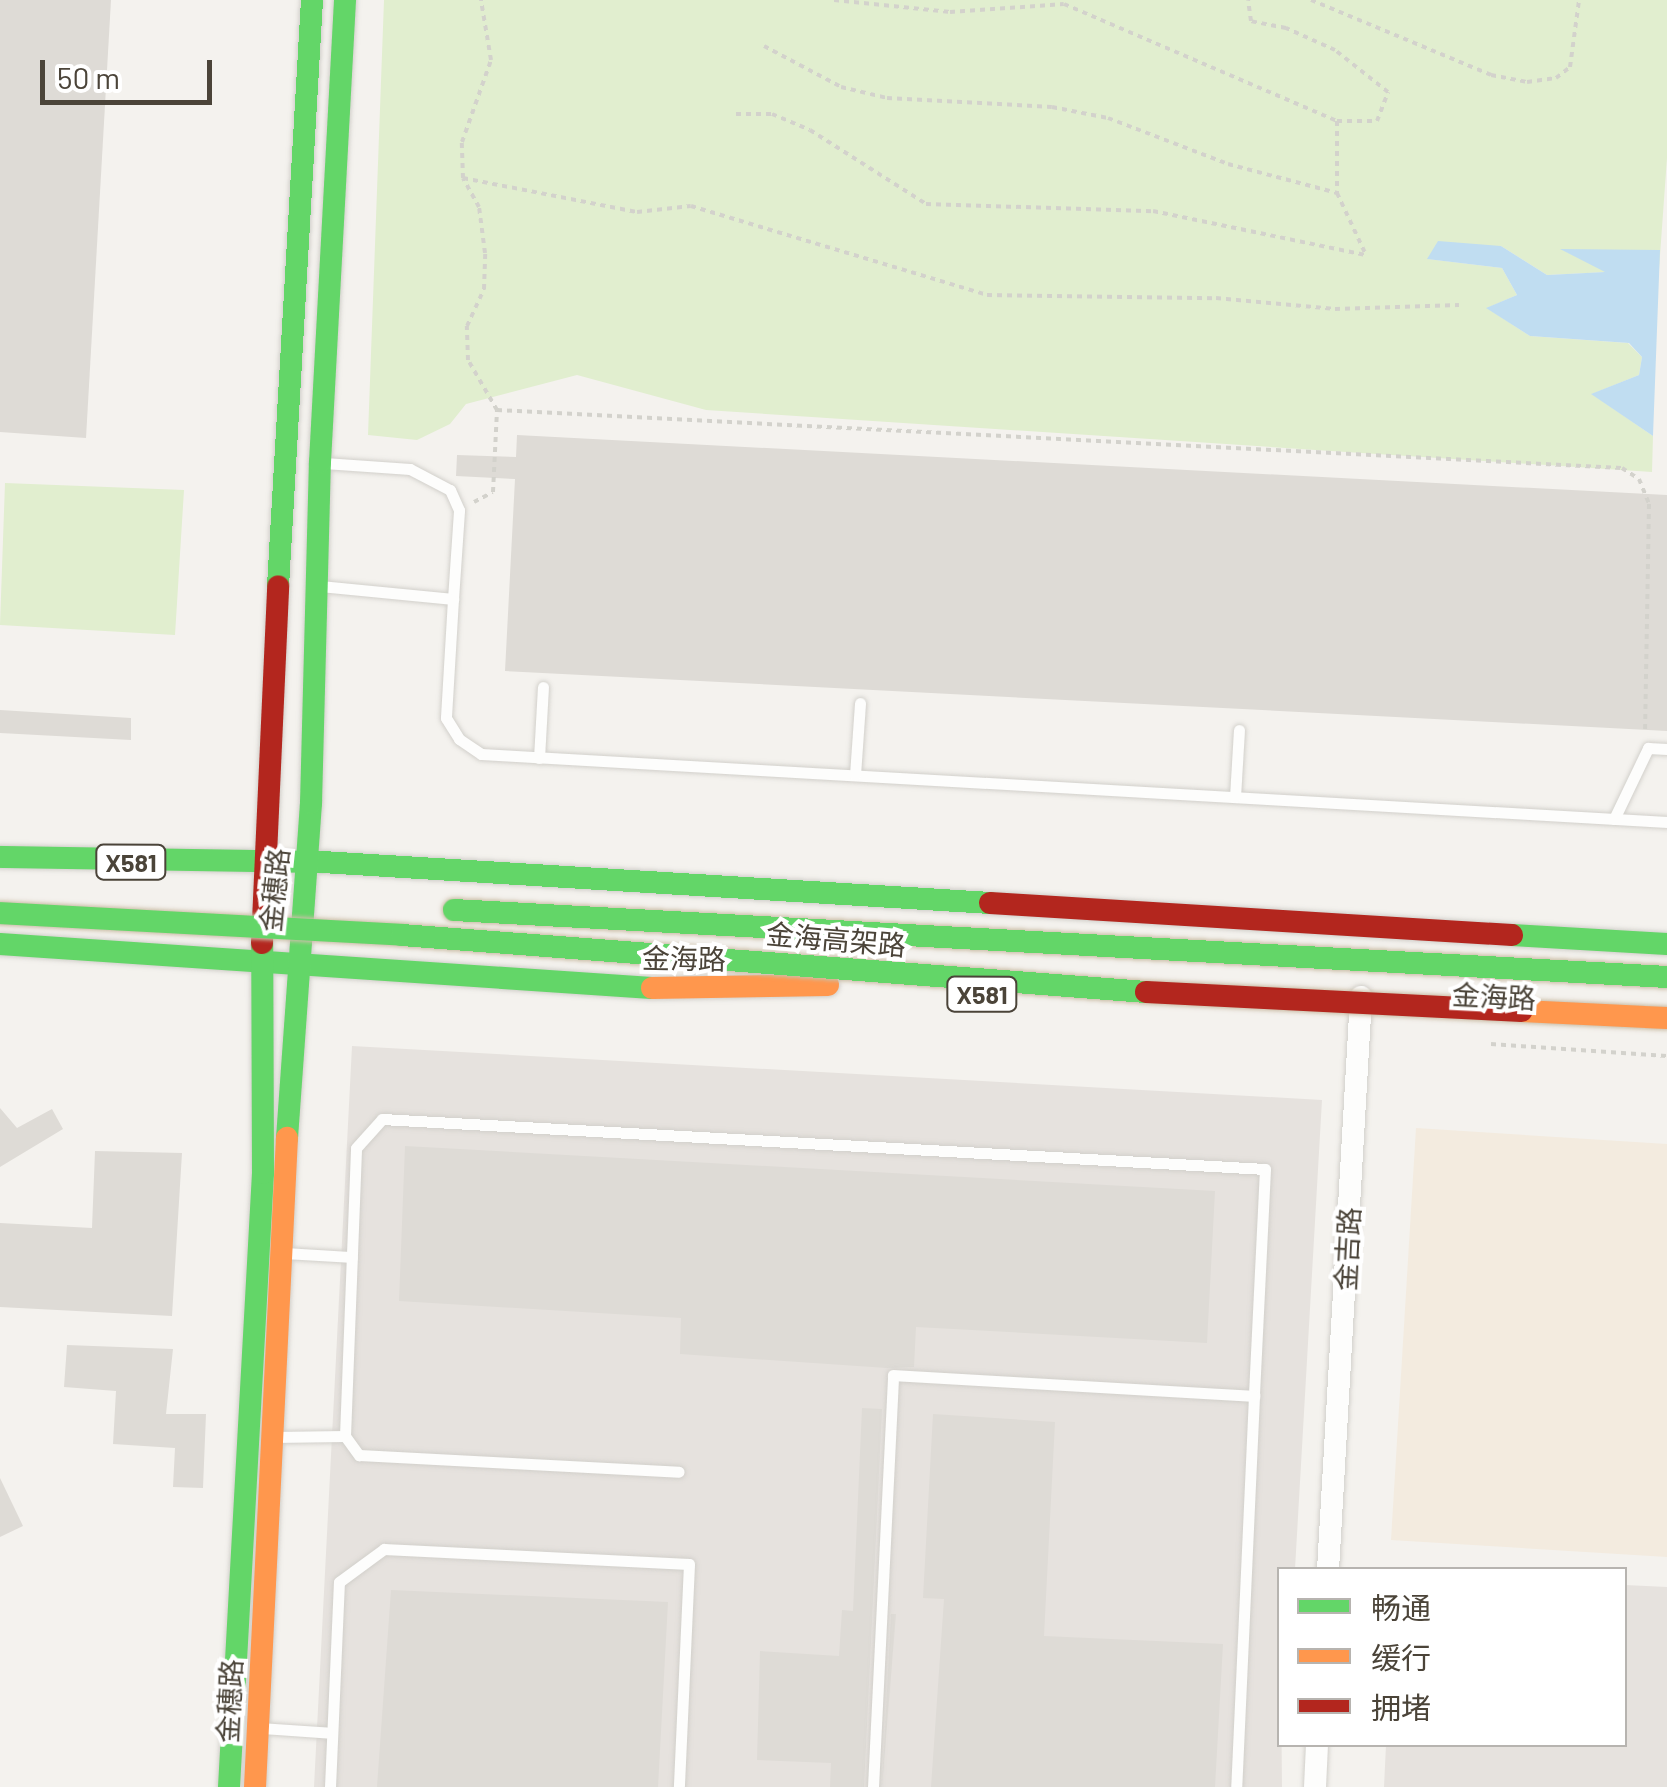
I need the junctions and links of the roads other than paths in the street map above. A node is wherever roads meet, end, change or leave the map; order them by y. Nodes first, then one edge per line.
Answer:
1 (312, 0) edge
2 (345, 0) edge
3 (320, 462) junction
4 (320, 586) junction
5 (452, 599) junction
6 (543, 687) dead end
7 (860, 703) dead end
8 (1239, 730) dead end
9 (1667, 749) edge
10 (538, 758) junction
11 (855, 776) junction
12 (1235, 797) junction
13 (1614, 819) junction
14 (1667, 822) edge
15 (0, 857) edge
16 (304, 862) junction
17 (261, 866) junction
18 (238, 899) dead end
19 (337, 904) dead end
20 (436, 910) dead end
21 (0, 914) edge
22 (0, 927) edge
23 (1362, 928) junction
24 (0, 944) edge
25 (1667, 944) edge
26 (496, 960) dead end
27 (258, 965) junction
28 (296, 968) junction
29 (1667, 977) edge
30 (1359, 1016) junction
31 (1667, 1018) edge
32 (1667, 1036) edge
33 (257, 1252) junction
34 (282, 1253) junction
35 (352, 1256) junction
36 (1254, 1396) junction
37 (346, 1436) junction
38 (273, 1437) junction
39 (678, 1472) dead end
40 (1328, 1567) edge
41 (232, 1728) junction
42 (258, 1728) junction
43 (332, 1733) junction
44 (1317, 1747) edge
45 (229, 1787) edge
46 (256, 1787) edge
47 (330, 1787) edge
48 (679, 1787) edge
49 (873, 1787) edge
50 (1236, 1787) edge
51 (1315, 1787) edge

1 - 17 main road, 金穗路
2 - 3 main road, 金穗路
3 - 4 main road, 金穗路
3 - 5 lane
4 - 5 lane
4 - 16 main road, 金穗路
5 - 10 lane
6 - 10 lane
7 - 11 lane
8 - 12 lane
9 - 13 lane
10 - 11 lane
11 - 12 lane
12 - 13 lane
13 - 14 lane
15 - 17 main road, X581
16 - 17 main road, X581
16 - 23 main road, X581
16 - 28 main road, 金穗路
17 - 27 main road, 金穗路
18 - 19 main road
20 - 29 main road, 金海高架路, bridge
21 - 31 main road, 金海高架路, bridge
22 - 26 main road
23 - 25 main road, X581
23 - 30 street, 金吉路
24 - 27 main road, 金海路 / X581
27 - 28 main road, 金海路 / X581
27 - 33 main road, 金穗路
28 - 30 main road, 金海路 / X581
28 - 34 main road, 金穗路
30 - 32 main road, 金海路 / X581
30 - 40 street, 金吉路
33 - 34 lane
33 - 41 main road, 金穗路
34 - 35 lane
34 - 38 main road, 金穗路
35 - 36 lane
35 - 37 lane
36 - 49 lane
36 - 50 lane
37 - 38 lane
37 - 39 lane
38 - 42 main road, 金穗路
41 - 42 lane
41 - 45 main road, 金穗路
42 - 43 lane
42 - 46 main road, 金穗路
43 - 47 lane
43 - 48 lane
44 - 51 street

